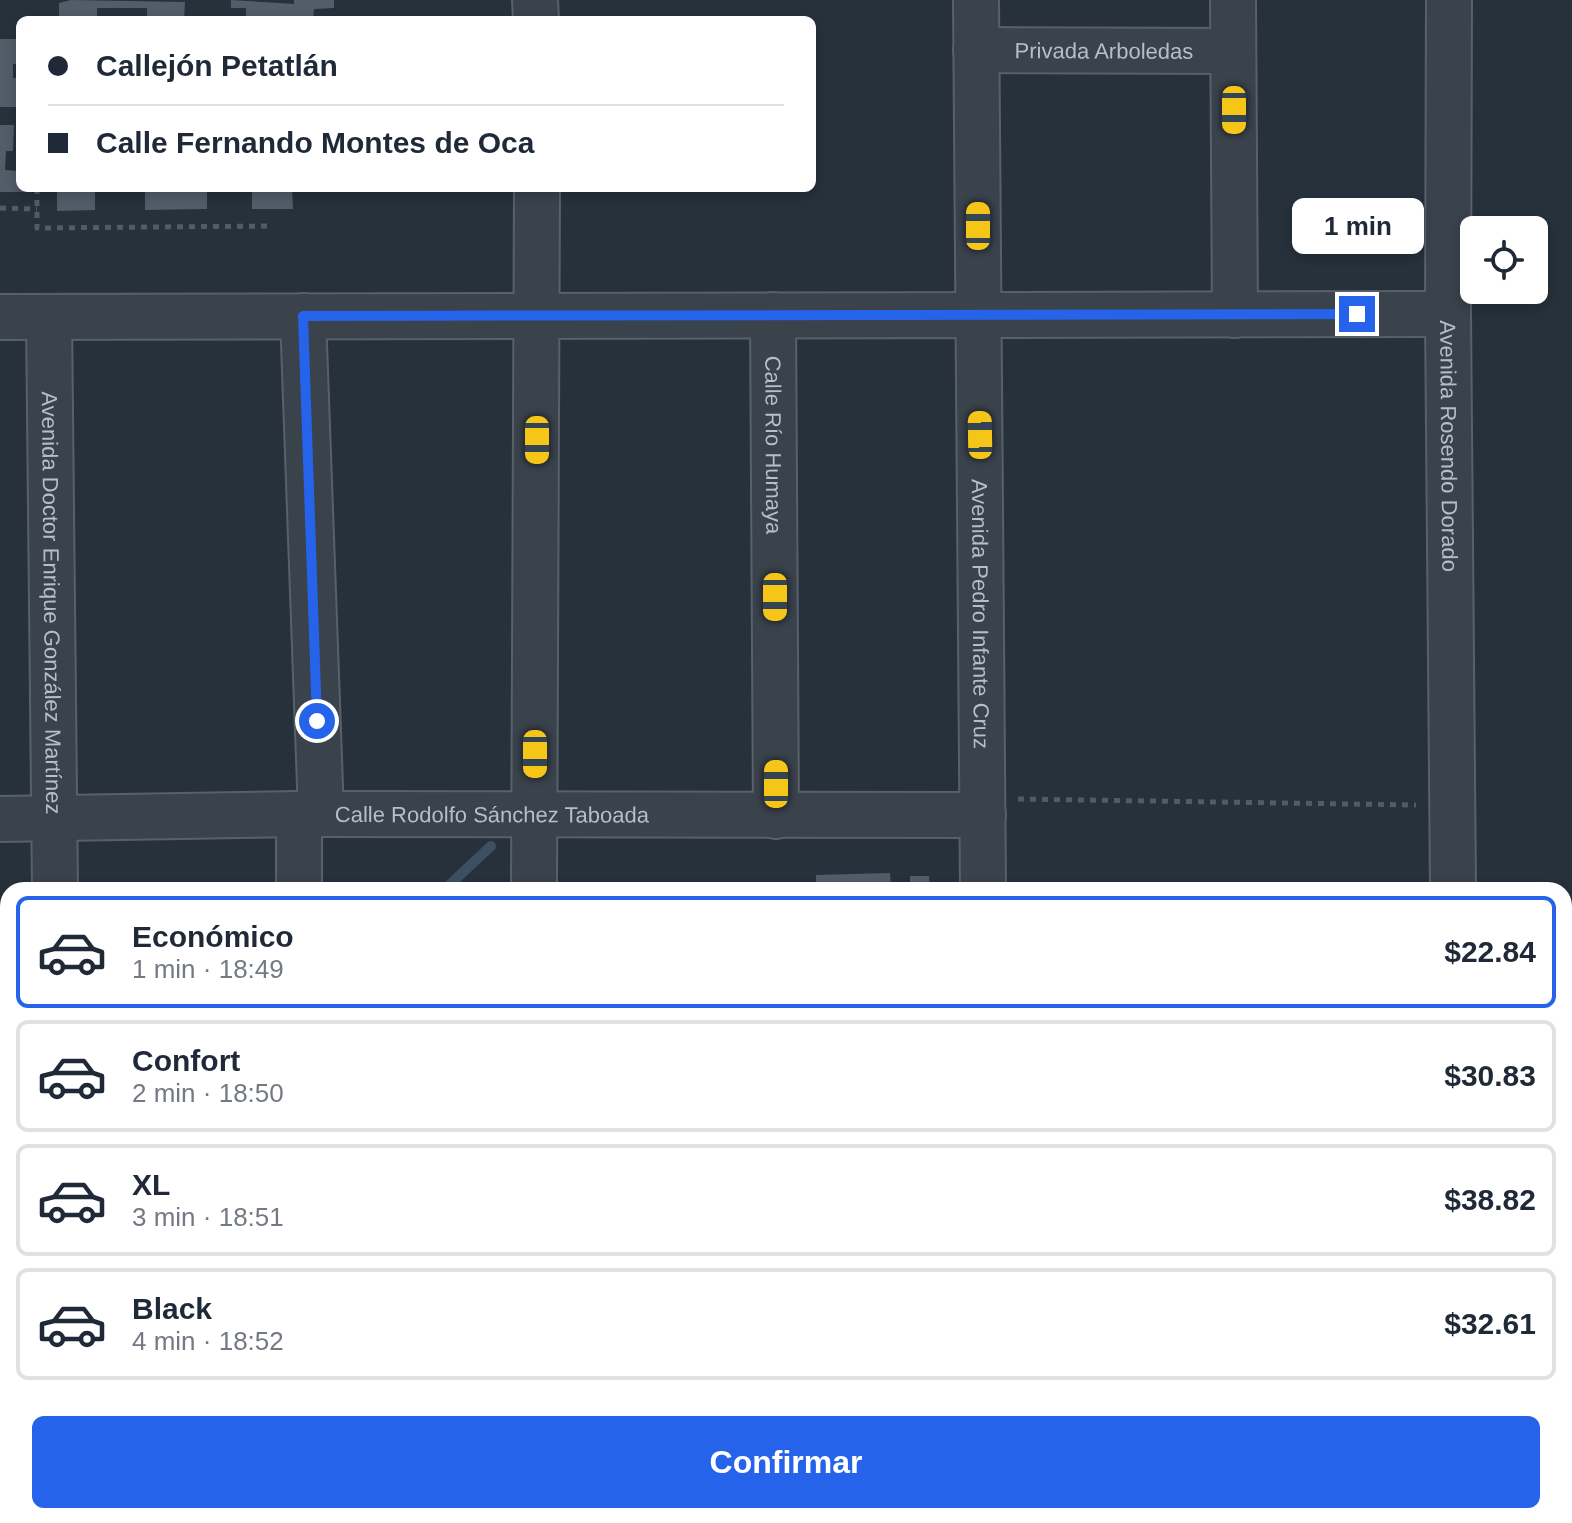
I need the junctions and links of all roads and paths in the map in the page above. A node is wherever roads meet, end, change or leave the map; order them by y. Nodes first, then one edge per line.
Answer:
1 (976, 0) edge
2 (1233, 0) edge
3 (1449, 0) edge
4 (976, 50) junction
5 (1233, 51) junction
6 (37, 192) edge
7 (537, 192) edge
8 (0, 208) edge
9 (37, 209) junction
10 (271, 226) dead end
11 (1448, 314) junction
12 (538, 315) junction
13 (773, 315) junction
14 (979, 315) junction
15 (1235, 315) junction
16 (303, 316) junction
17 (0, 317) edge
18 (49, 317) junction
19 (1453, 805) junction
20 (983, 807) junction
21 (310, 814) junction
22 (534, 816) junction
23 (776, 816) junction
24 (0, 819) edge
25 (55, 819) junction
26 (55, 882) edge
27 (300, 882) edge
28 (534, 882) edge
29 (983, 882) edge
30 (1453, 882) edge

1 - 4 street, Avenida Pedro Infante Cruz
2 - 5 street
3 - 11 street, Avenida Rosendo Dorado
4 - 5 street, Privada Arboledas
4 - 14 street, Avenida Pedro Infante Cruz
5 - 15 street
6 - 9 path
7 - 12 street
8 - 9 path
9 - 10 path
11 - 15 street
11 - 19 street, Avenida Rosendo Dorado
12 - 13 street
12 - 16 street
12 - 22 street
13 - 14 street
13 - 23 street, Calle Río Humaya
14 - 15 street
14 - 20 street, Avenida Pedro Infante Cruz
16 - 18 street
16 - 21 street
17 - 18 street
18 - 25 street, Avenida Doctor Enrique González Martínez
19 - 20 path
19 - 30 street, Avenida Rosendo Dorado
20 - 23 street, Calle Rodolfo Sánchez Taboada
20 - 29 street, Avenida Pedro Infante Cruz
21 - 22 street, Calle Rodolfo Sánchez Taboada
21 - 25 street, Calle Rodolfo Sánchez Taboada
21 - 27 street
22 - 23 street, Calle Rodolfo Sánchez Taboada
22 - 28 street
24 - 25 street, Calle Rodolfo Sánchez Taboada
25 - 26 street, Avenida Doctor Enrique González Martínez

